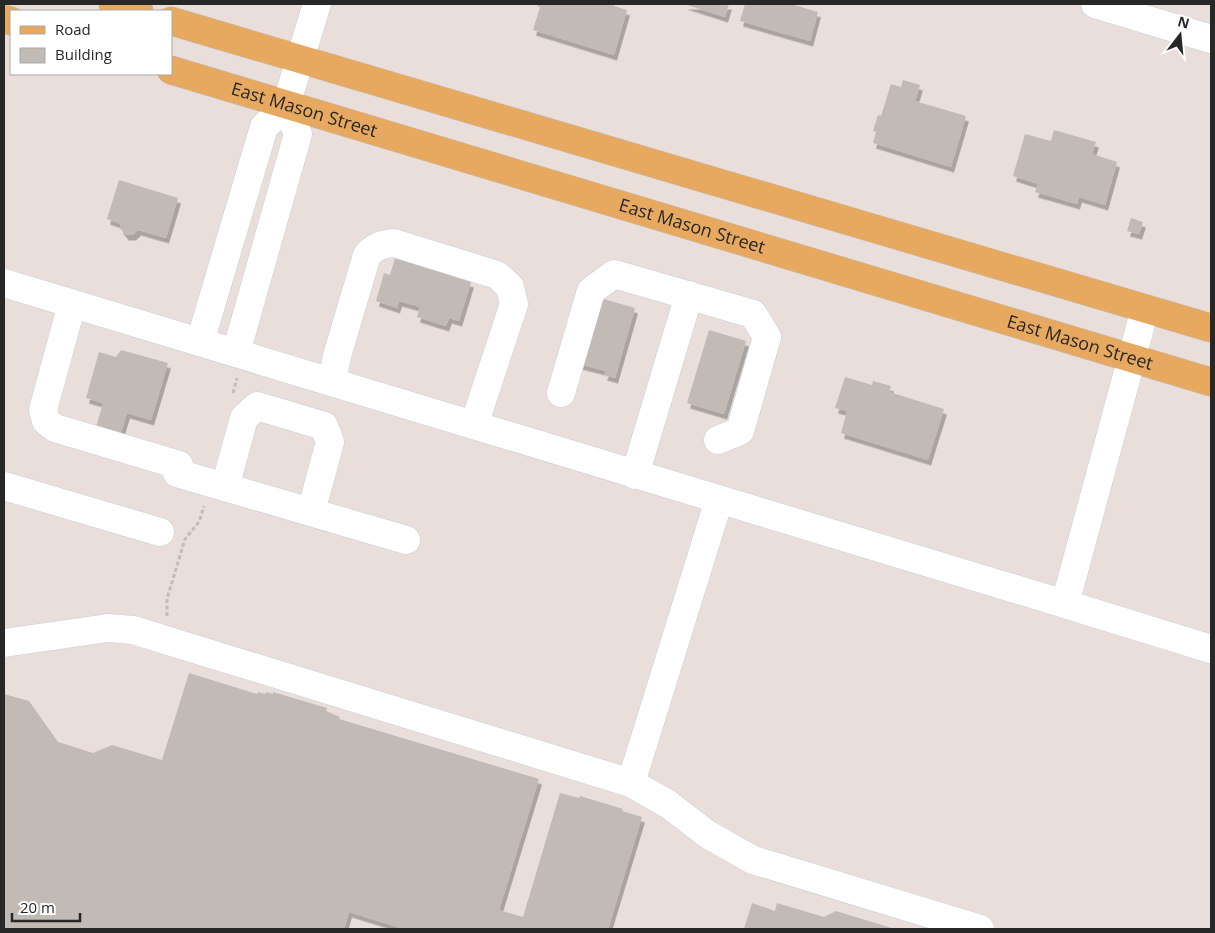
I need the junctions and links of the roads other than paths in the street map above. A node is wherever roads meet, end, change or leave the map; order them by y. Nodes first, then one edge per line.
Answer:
1 (113, 4) edge
2 (318, 4) edge
3 (1095, 4) edge
4 (134, 10) edge
5 (172, 21) edge
6 (1211, 39) edge
7 (300, 59) junction
8 (172, 70) edge
9 (286, 105) junction
10 (4, 283) edge
11 (689, 295) junction
12 (72, 304) junction
13 (1145, 309) junction
14 (1211, 328) edge
15 (200, 342) junction
16 (236, 353) junction
17 (1131, 358) junction
18 (332, 382) junction
19 (1211, 382) edge
20 (560, 393) dead end
21 (474, 425) junction
22 (718, 440) dead end
23 (635, 475) junction
24 (4, 486) edge
25 (226, 487) junction
26 (719, 500) junction
27 (311, 512) junction
28 (160, 532) dead end
29 (406, 540) dead end
30 (1065, 604) junction
31 (4, 643) edge
32 (1211, 649) edge
33 (631, 783) junction
34 (980, 929) edge

1 - 4 main road
2 - 7 street
3 - 6 street
5 - 7 main road
7 - 9 street
7 - 13 main road
8 - 9 main road, East Mason Street
9 - 15 street
9 - 16 street
9 - 17 main road, East Mason Street
10 - 12 street
11 - 20 street
11 - 22 street
11 - 23 street
12 - 15 street
12 - 25 street
13 - 14 main road
13 - 17 street
15 - 16 street
16 - 18 street
17 - 19 main road, East Mason Street
17 - 30 street
18 - 21 street
18 - 21 street
21 - 23 street
23 - 26 street
24 - 28 street
25 - 27 street
25 - 27 street
26 - 30 street
26 - 33 street
27 - 29 street
30 - 32 street
31 - 33 street
33 - 34 street

